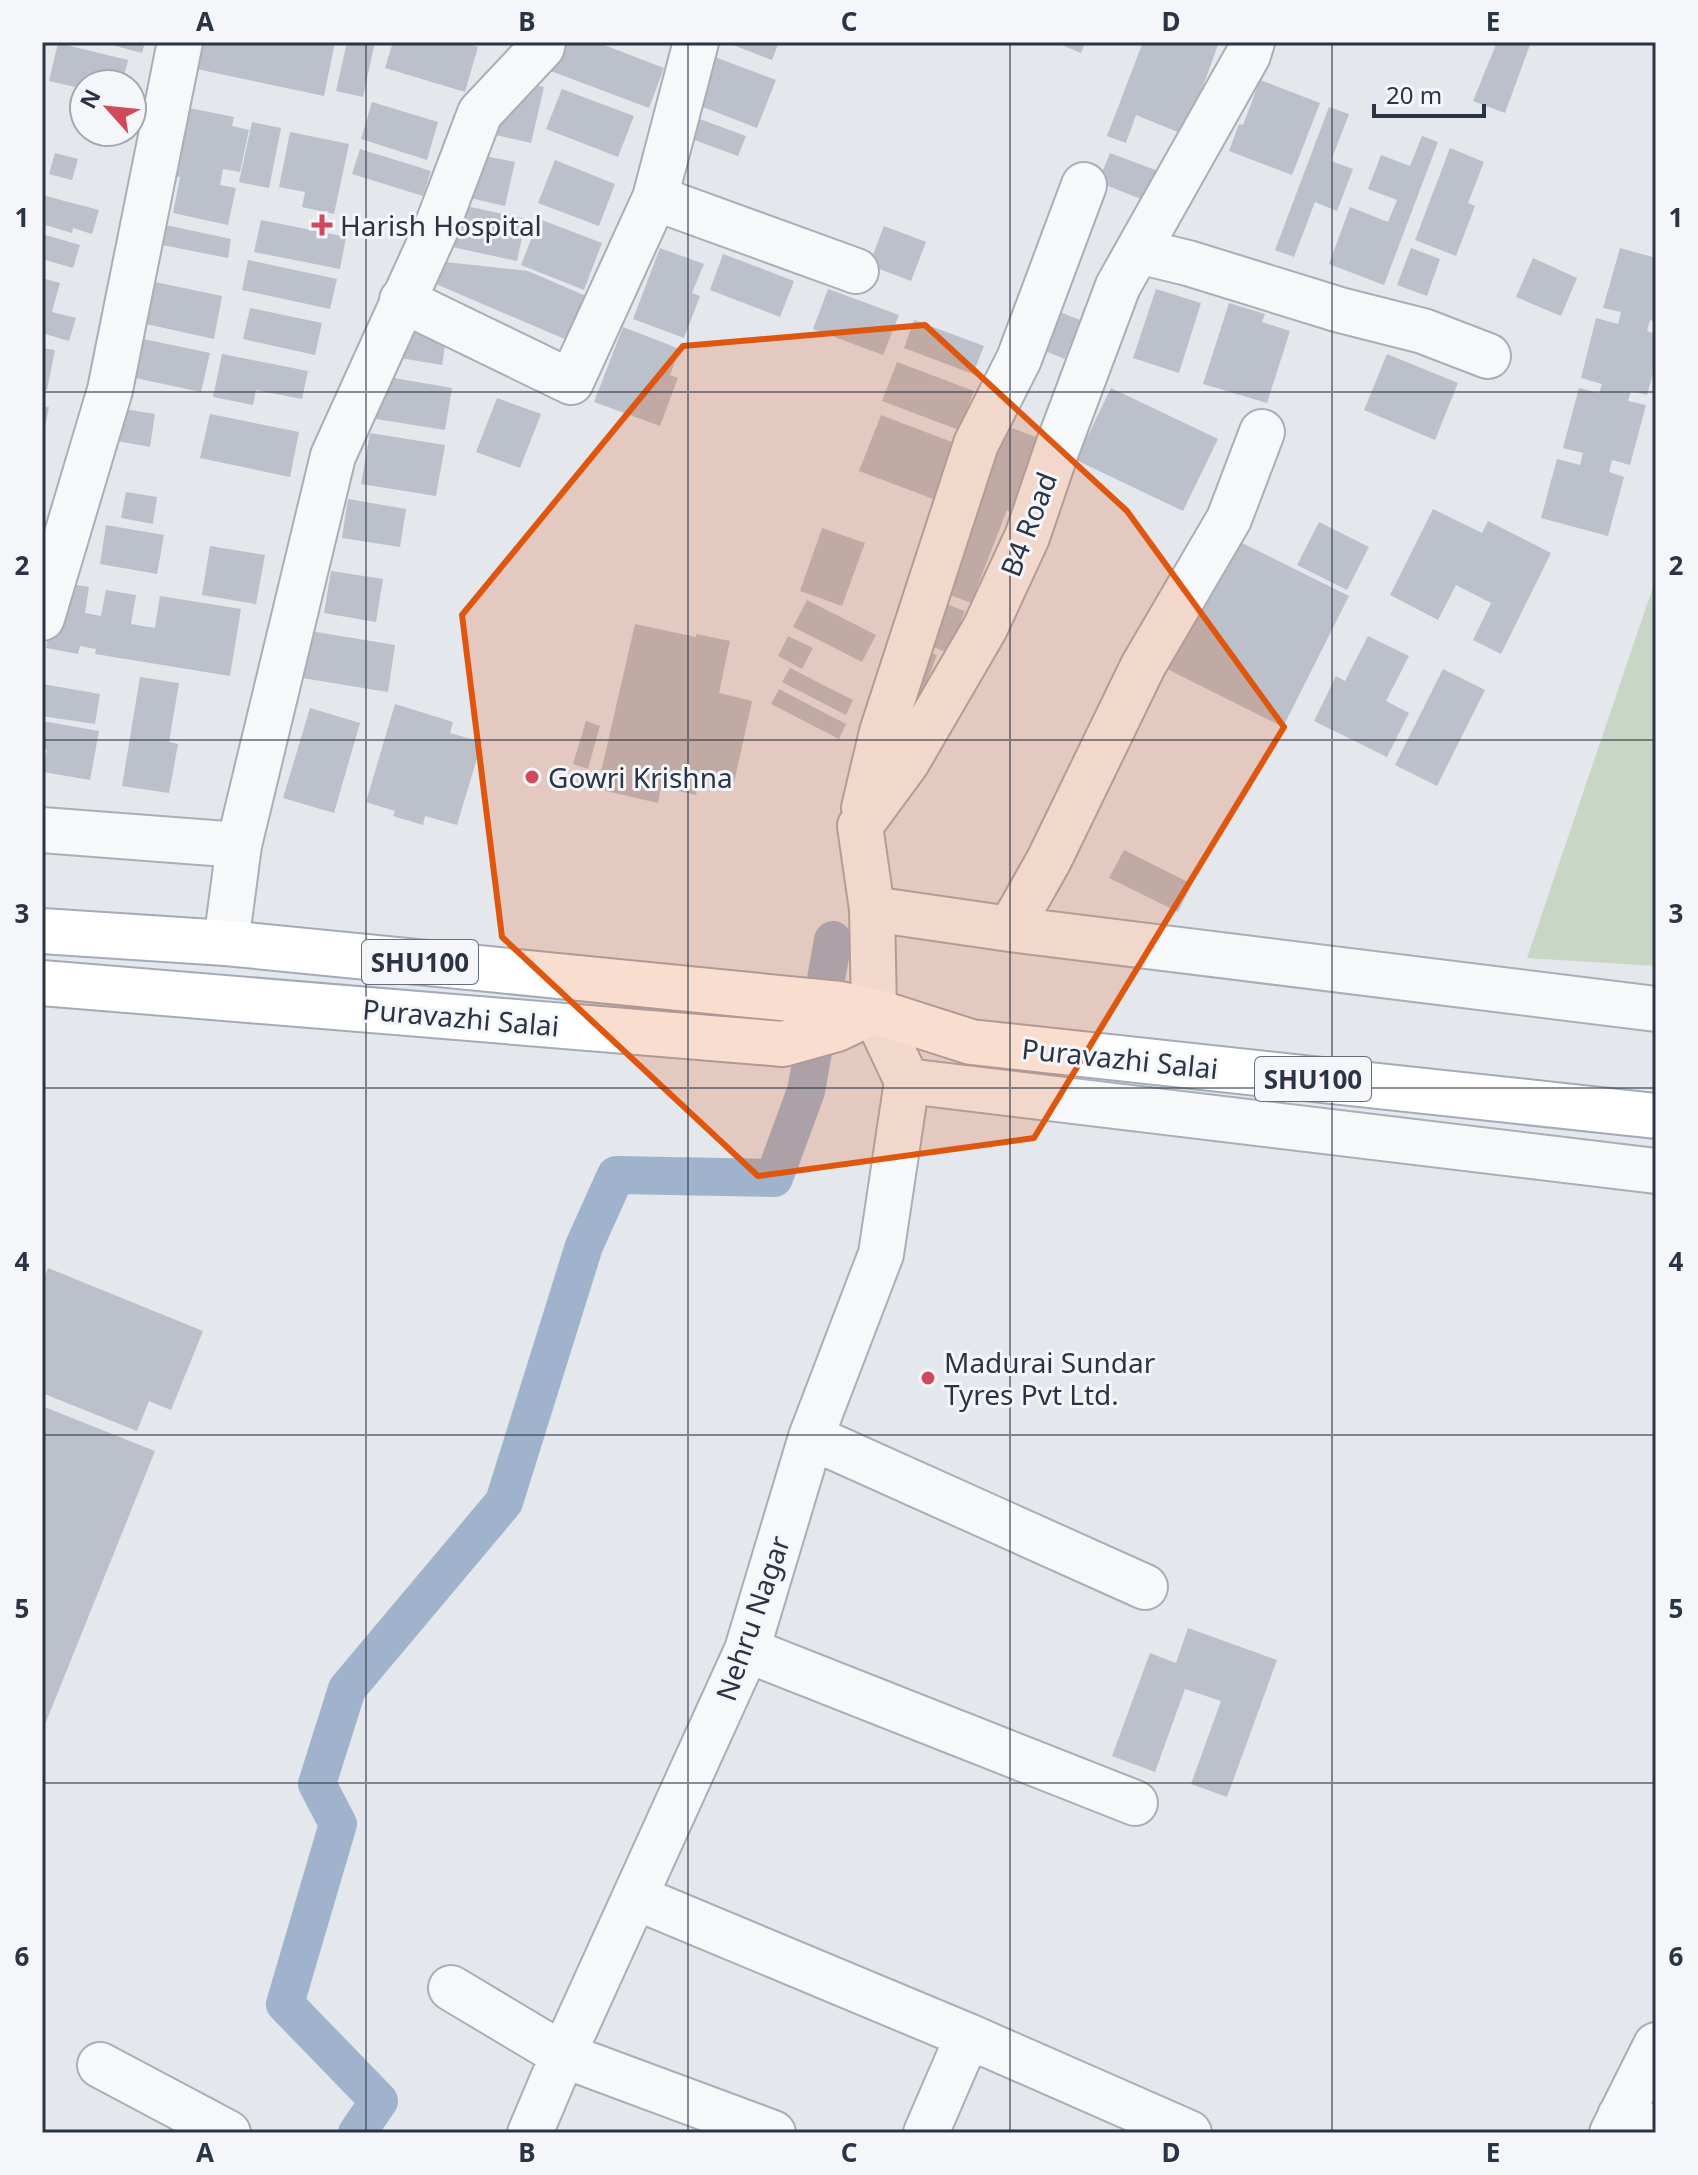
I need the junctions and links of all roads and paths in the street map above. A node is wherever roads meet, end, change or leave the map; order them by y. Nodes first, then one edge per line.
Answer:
1 (180, 42) edge
2 (543, 42) edge
3 (696, 42) edge
4 (1252, 42) edge
5 (1084, 185) dead end
6 (655, 198) junction
7 (1138, 251) junction
8 (856, 271) dead end
9 (402, 300) junction
10 (1488, 356) dead end
11 (1262, 432) dead end
12 (42, 618) edge
13 (860, 826) junction
14 (42, 830) edge
15 (239, 845) junction
16 (872, 909) junction
17 (1010, 929) junction
18 (42, 931) edge
19 (226, 943) junction
20 (42, 983) edge
21 (1656, 1009) edge
22 (837, 1011) junction
23 (907, 1081) junction
24 (1656, 1116) edge
25 (1656, 1171) edge
26 (811, 1437) junction
27 (1145, 1587) dead end
28 (747, 1650) junction
29 (1135, 1803) dead end
30 (635, 1897) junction
31 (451, 1988) dead end
32 (968, 2036) junction
33 (1656, 2045) edge
34 (563, 2055) junction
35 (100, 2065) dead end
36 (1629, 2126) edge
37 (228, 2133) edge
38 (530, 2133) edge
39 (773, 2133) edge
40 (926, 2133) edge
41 (1189, 2133) edge

1 - 12 street
2 - 9 street
3 - 6 street
4 - 7 street, B4 Road
5 - 13 street
6 - 8 street
6 - 9 street
7 - 10 street
7 - 13 street, B4 Road
9 - 15 street
11 - 17 street
13 - 16 street
14 - 15 street
15 - 19 street
16 - 17 street
16 - 22 street
17 - 21 street
18 - 19 main road, Puravazhi Salai / SHU100
19 - 22 main road, Puravazhi Salai / SHU100
20 - 22 main road, Puravazhi Salai / SHU100
22 - 23 street
22 - 24 main road, Puravazhi Salai / SHU100
23 - 25 street
23 - 26 street, Nehru Nagar
26 - 27 street
26 - 28 street, Nehru Nagar
28 - 29 street
28 - 30 street, Nehru Nagar
30 - 32 street
30 - 34 street, Nehru Nagar
31 - 34 street
32 - 40 street
32 - 41 street
33 - 36 street
34 - 38 street, Nehru Nagar
34 - 39 street
35 - 37 street

